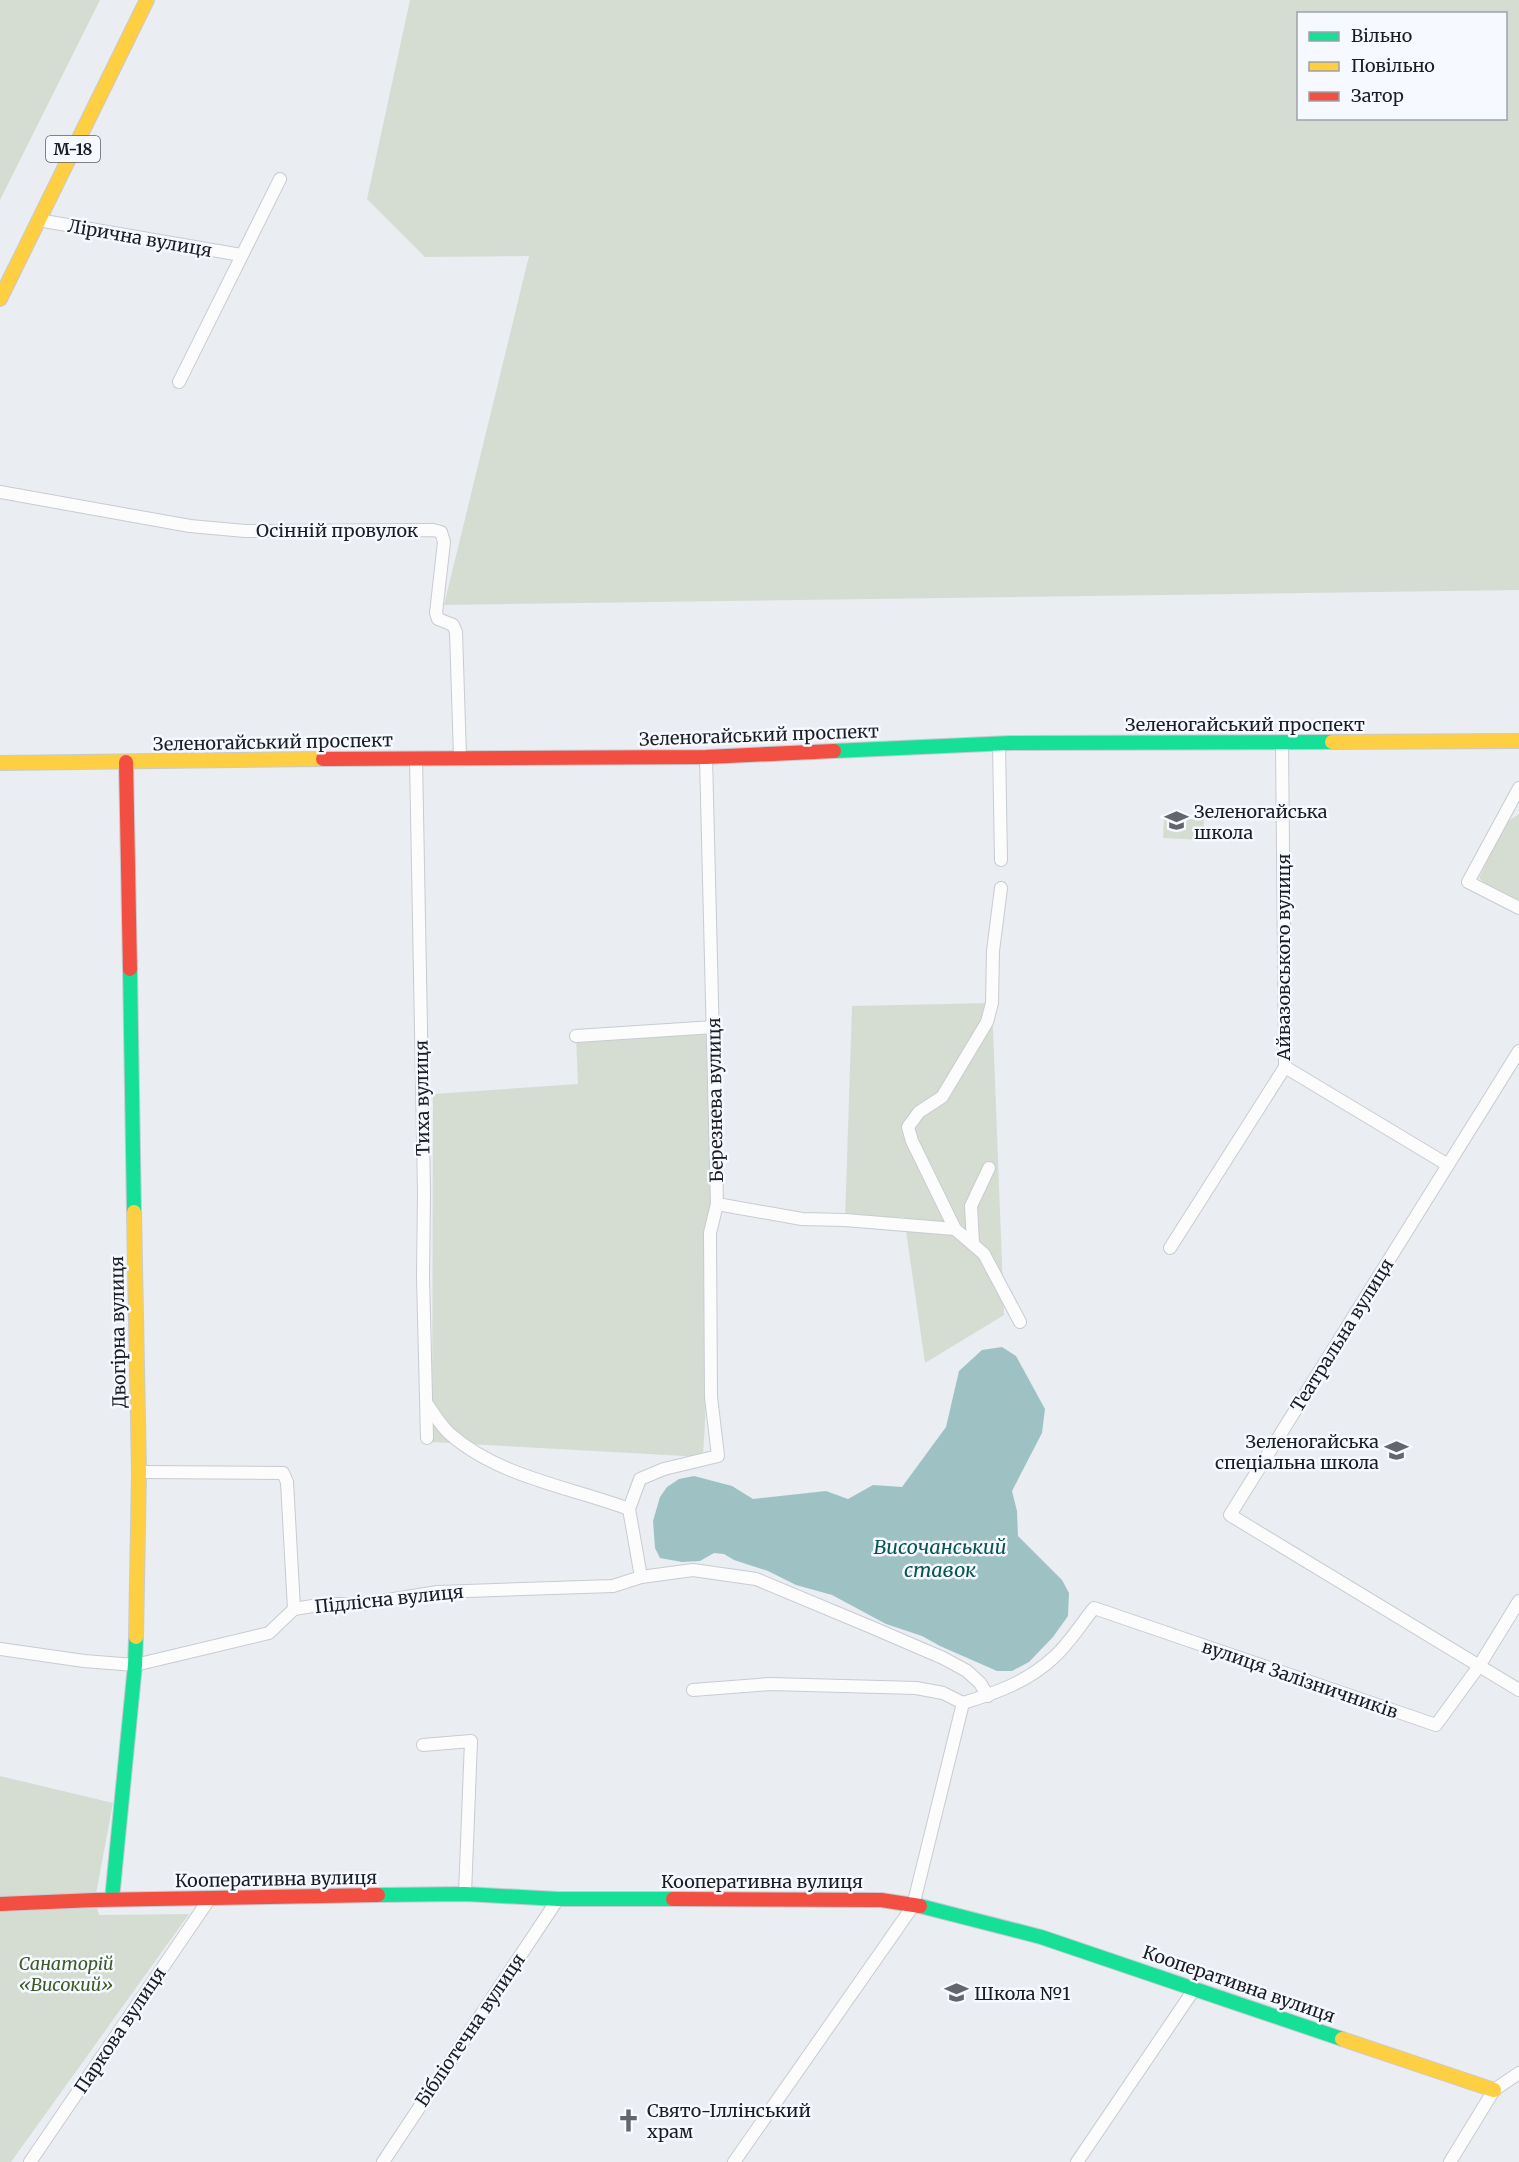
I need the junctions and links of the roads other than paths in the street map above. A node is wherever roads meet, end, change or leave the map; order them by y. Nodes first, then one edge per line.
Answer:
1 (147, 0) edge
2 (279, 179) dead end
3 (38, 220) junction
4 (241, 255) junction
5 (0, 299) edge
6 (179, 382) dead end
7 (0, 492) edge
8 (1519, 741) edge
9 (1282, 742) junction
10 (999, 744) junction
11 (460, 756) junction
12 (706, 757) junction
13 (416, 758) junction
14 (126, 762) junction
15 (0, 764) edge
16 (1519, 788) edge
17 (1000, 860) dead end
18 (1001, 888) dead end
19 (1519, 908) edge
20 (714, 1027) junction
21 (576, 1036) dead end
22 (1519, 1051) edge
23 (1285, 1066) junction
24 (1448, 1165) junction
25 (989, 1168) dead end
26 (717, 1204) junction
27 (955, 1229) junction
28 (973, 1243) junction
29 (1170, 1248) dead end
30 (1020, 1322) dead end
31 (427, 1404) junction
32 (427, 1438) dead end
33 (139, 1472) junction
34 (629, 1509) junction
35 (641, 1576) junction
36 (1519, 1601) edge
37 (294, 1609) junction
38 (0, 1649) edge
39 (135, 1665) junction
40 (1479, 1666) junction
41 (693, 1690) dead end
42 (1519, 1690) edge
43 (988, 1696) junction
44 (963, 1703) junction
45 (423, 1744) dead end
46 (465, 1894) junction
47 (210, 1898) junction
48 (112, 1899) junction
49 (558, 1899) junction
50 (0, 1904) edge
51 (913, 1906) junction
52 (1195, 1988) junction
53 (1519, 2073) edge
54 (1494, 2090) junction
55 (30, 2162) edge
56 (382, 2162) edge
57 (734, 2162) edge
58 (1077, 2162) edge
59 (1450, 2162) edge

1 - 3 main road, М-18
2 - 4 street, Лірична вулиця
3 - 4 street, Лірична вулиця
3 - 5 main road, М-18
4 - 6 street, Лірична вулиця
7 - 11 street, Осінній провулок
8 - 9 main road, Зеленогайський проспект
9 - 10 main road, Зеленогайський проспект
9 - 23 street, Айвазовського вулиця
10 - 12 main road, Зеленогайський проспект
10 - 17 street
11 - 12 main road, Зеленогайський проспект
11 - 13 main road, Зеленогайський проспект
12 - 20 street, Березнева вулиця
13 - 14 main road, Зеленогайський проспект
13 - 31 street, Тиха вулиця
14 - 15 main road, Зеленогайський проспект
14 - 33 main road, Двогірна вулиця
16 - 19 street
18 - 27 street
20 - 21 street
20 - 26 street, Березнева вулиця
22 - 24 street, Театральна вулиця
23 - 24 street
23 - 29 street, Айвазовського вулиця
24 - 40 street, Театральна вулиця
25 - 28 street
26 - 27 street, Березнева вулиця
26 - 34 street
27 - 28 street
28 - 30 street
31 - 32 street, Тиха вулиця
31 - 34 street
33 - 37 street
33 - 39 main road, Двогірна вулиця
34 - 35 street
35 - 37 street, Підлісна вулиця
35 - 43 street, Підлісна вулиця
36 - 40 street
37 - 39 street, Підлісна вулиця
38 - 39 street, Підлісна вулиця
39 - 48 main road, Двогірна вулиця
40 - 42 street, Театральна вулиця
40 - 43 street, вулиця Залізничників
41 - 44 street
43 - 44 street
44 - 51 street
45 - 46 street
46 - 47 main road, Кооперативна вулиця
46 - 49 main road, Кооперативна вулиця
47 - 48 main road, Кооперативна вулиця
47 - 55 street, Паркова вулиця
48 - 50 main road, Кооперативна вулиця
49 - 51 main road, Кооперативна вулиця
49 - 56 street, Бібліотечна вулиця
51 - 52 main road, Кооперативна вулиця
51 - 57 street
52 - 54 main road, Кооперативна вулиця
52 - 58 street
53 - 54 street
54 - 59 street

